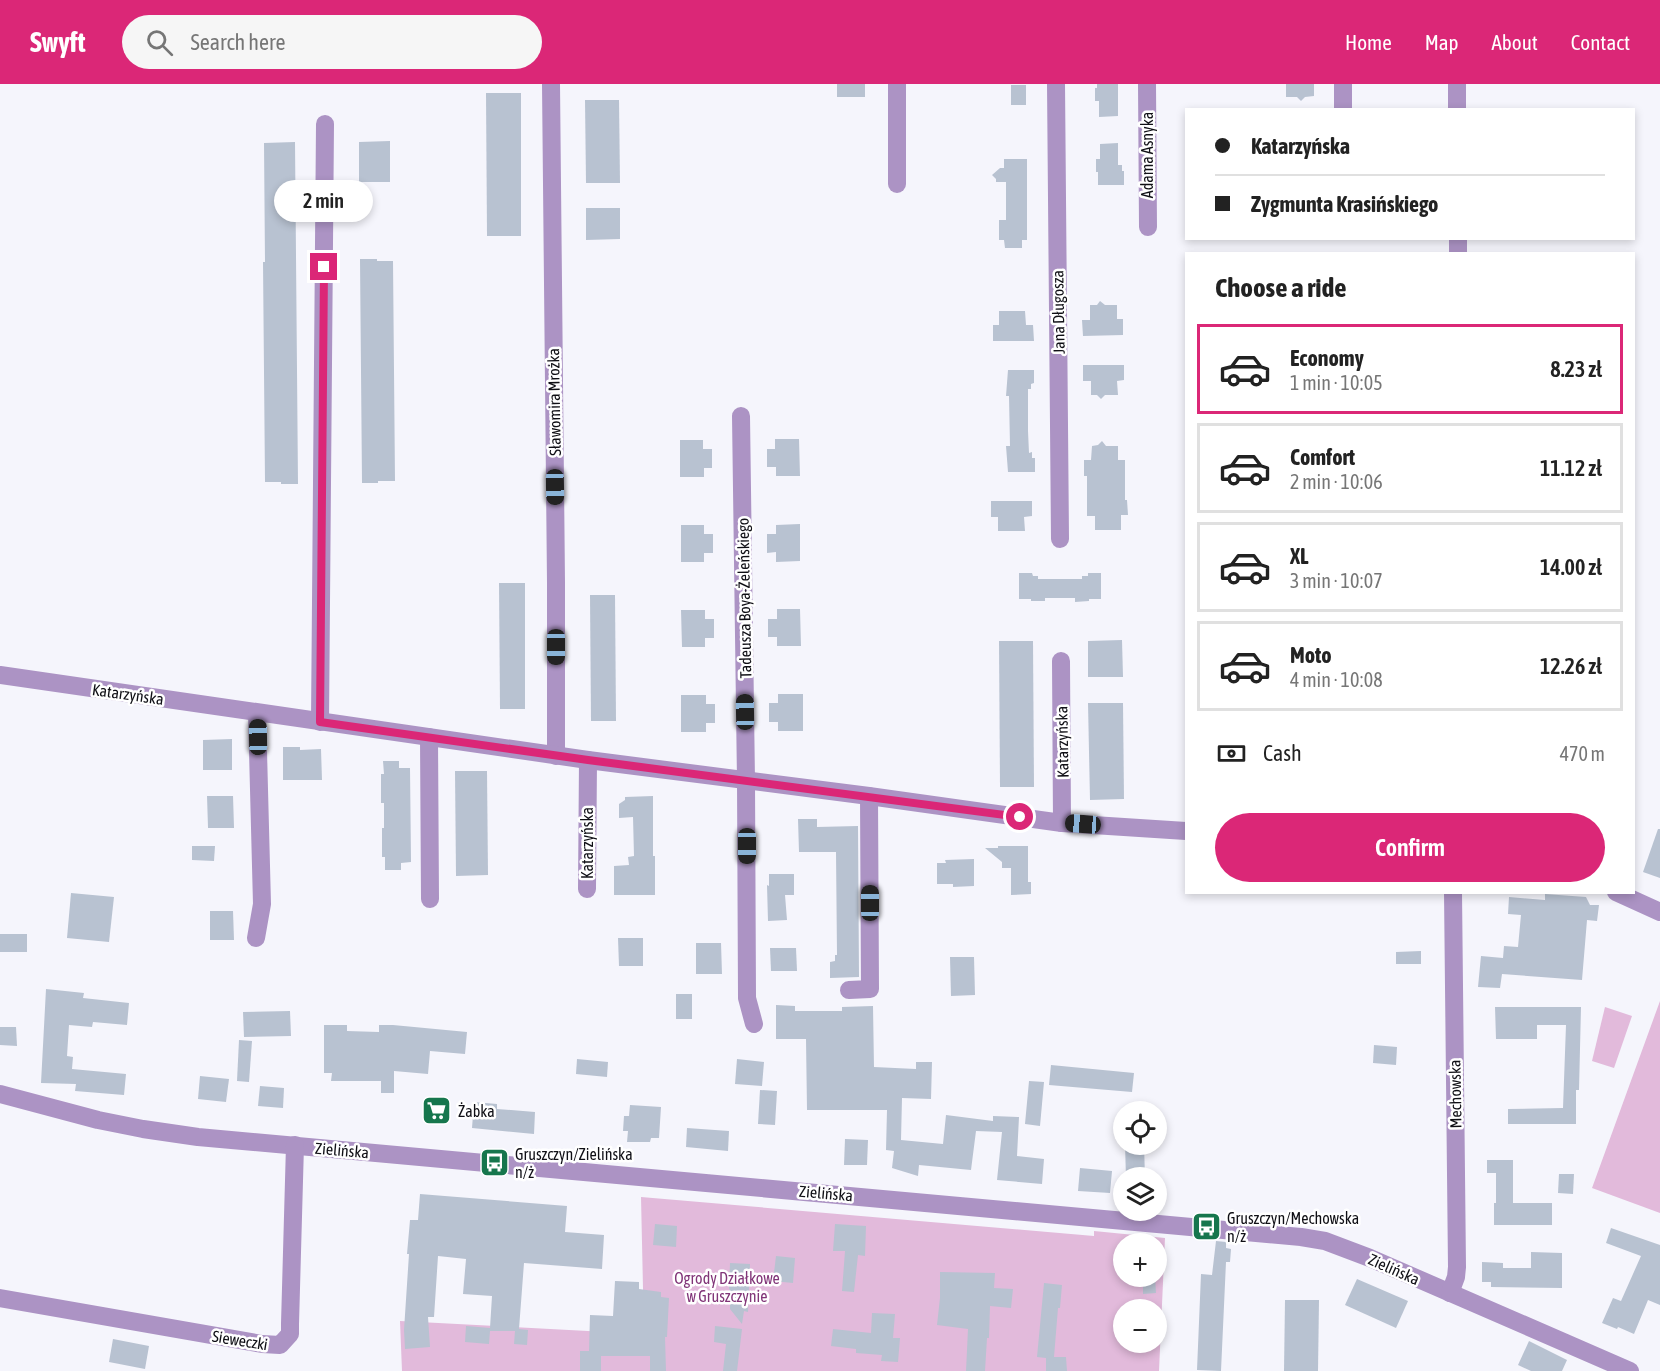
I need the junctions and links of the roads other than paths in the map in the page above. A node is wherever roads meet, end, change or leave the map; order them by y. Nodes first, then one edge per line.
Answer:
1 (551, 84) edge
2 (897, 84) edge
3 (1056, 84) edge
4 (1147, 84) edge
5 (1343, 84) edge
6 (1457, 84) edge
7 (1343, 108) edge
8 (1457, 108) edge
9 (325, 124) dead end
10 (897, 184) dead end
11 (1148, 227) dead end
12 (741, 416) dead end
13 (1060, 539) dead end
14 (1061, 661) dead end
15 (0, 675) edge
16 (257, 713) junction
17 (320, 722) junction
18 (429, 737) junction
19 (556, 756) junction
20 (588, 760) junction
21 (746, 781) junction
22 (869, 796) junction
23 (1062, 823) junction
24 (1185, 831) edge
25 (587, 889) dead end
26 (1453, 894) edge
27 (1620, 894) edge
28 (430, 898) dead end
29 (1660, 912) edge
30 (256, 938) dead end
31 (849, 990) dead end
32 (754, 1024) dead end
33 (0, 1094) edge
34 (296, 1146) junction
35 (1449, 1293) junction
36 (0, 1298) edge
37 (1630, 1371) edge

1 - 19 street, Sławomira Mrożka
2 - 10 street
3 - 13 street, Jana Długosza
4 - 11 street, Adama Asnyka
5 - 7 street
6 - 8 street
9 - 17 street
12 - 21 street, Tadeusza Boya-Żeleńskiego
14 - 23 street, Katarzyńska
15 - 16 street, Katarzyńska
16 - 17 street, Katarzyńska
16 - 30 street
17 - 18 street, Katarzyńska
18 - 19 street, Katarzyńska
18 - 28 street
19 - 20 street, Katarzyńska
20 - 21 street, Katarzyńska
20 - 25 street, Katarzyńska
21 - 22 street, Katarzyńska
21 - 32 street, Tadeusza Boya-Żeleńskiego
22 - 23 street, Katarzyńska
22 - 31 street
23 - 24 street, Katarzyńska
26 - 35 street, Mechowska
27 - 29 street
33 - 34 street, Zielińska
34 - 35 street, Zielińska
34 - 36 street, Sieweczki
35 - 37 street, Zielińska

